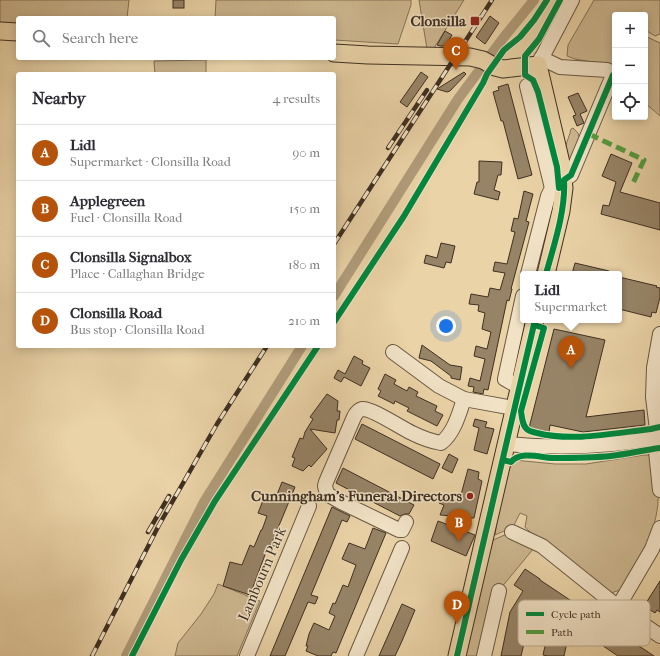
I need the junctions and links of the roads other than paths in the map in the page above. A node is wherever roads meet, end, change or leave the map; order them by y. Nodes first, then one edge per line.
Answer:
1 (572, 0) edge
2 (0, 31) edge
3 (16, 32) edge
4 (336, 53) edge
5 (540, 67) junction
6 (560, 185) junction
7 (529, 271) edge
8 (547, 271) edge
9 (520, 310) edge
10 (534, 323) edge
11 (660, 334) edge
12 (393, 352) dead end
13 (519, 387) junction
14 (464, 399) junction
15 (514, 408) junction
16 (658, 437) edge
17 (507, 444) junction
18 (660, 490) edge
19 (309, 506) dead end
20 (406, 522) dead end
21 (660, 530) edge
22 (512, 532) dead end
23 (402, 548) dead end
24 (499, 591) dead end
25 (609, 600) edge
26 (622, 600) edge
27 (650, 629) edge
28 (660, 636) edge
29 (247, 656) edge
30 (356, 656) edge
31 (457, 656) edge
32 (484, 656) edge

1 - 5 street
2 - 3 main road
4 - 5 main road
5 - 6 main road
5 - 6 street
6 - 7 street
6 - 8 main road
9 - 13 street
10 - 13 main road
11 - 16 street
12 - 14 street
13 - 15 main road
14 - 15 street
14 - 20 street
15 - 17 main road
16 - 17 street
16 - 18 street
17 - 31 main road
19 - 29 street, Lambourn Park
21 - 26 street
22 - 25 street
23 - 30 street
24 - 32 street
27 - 28 street

